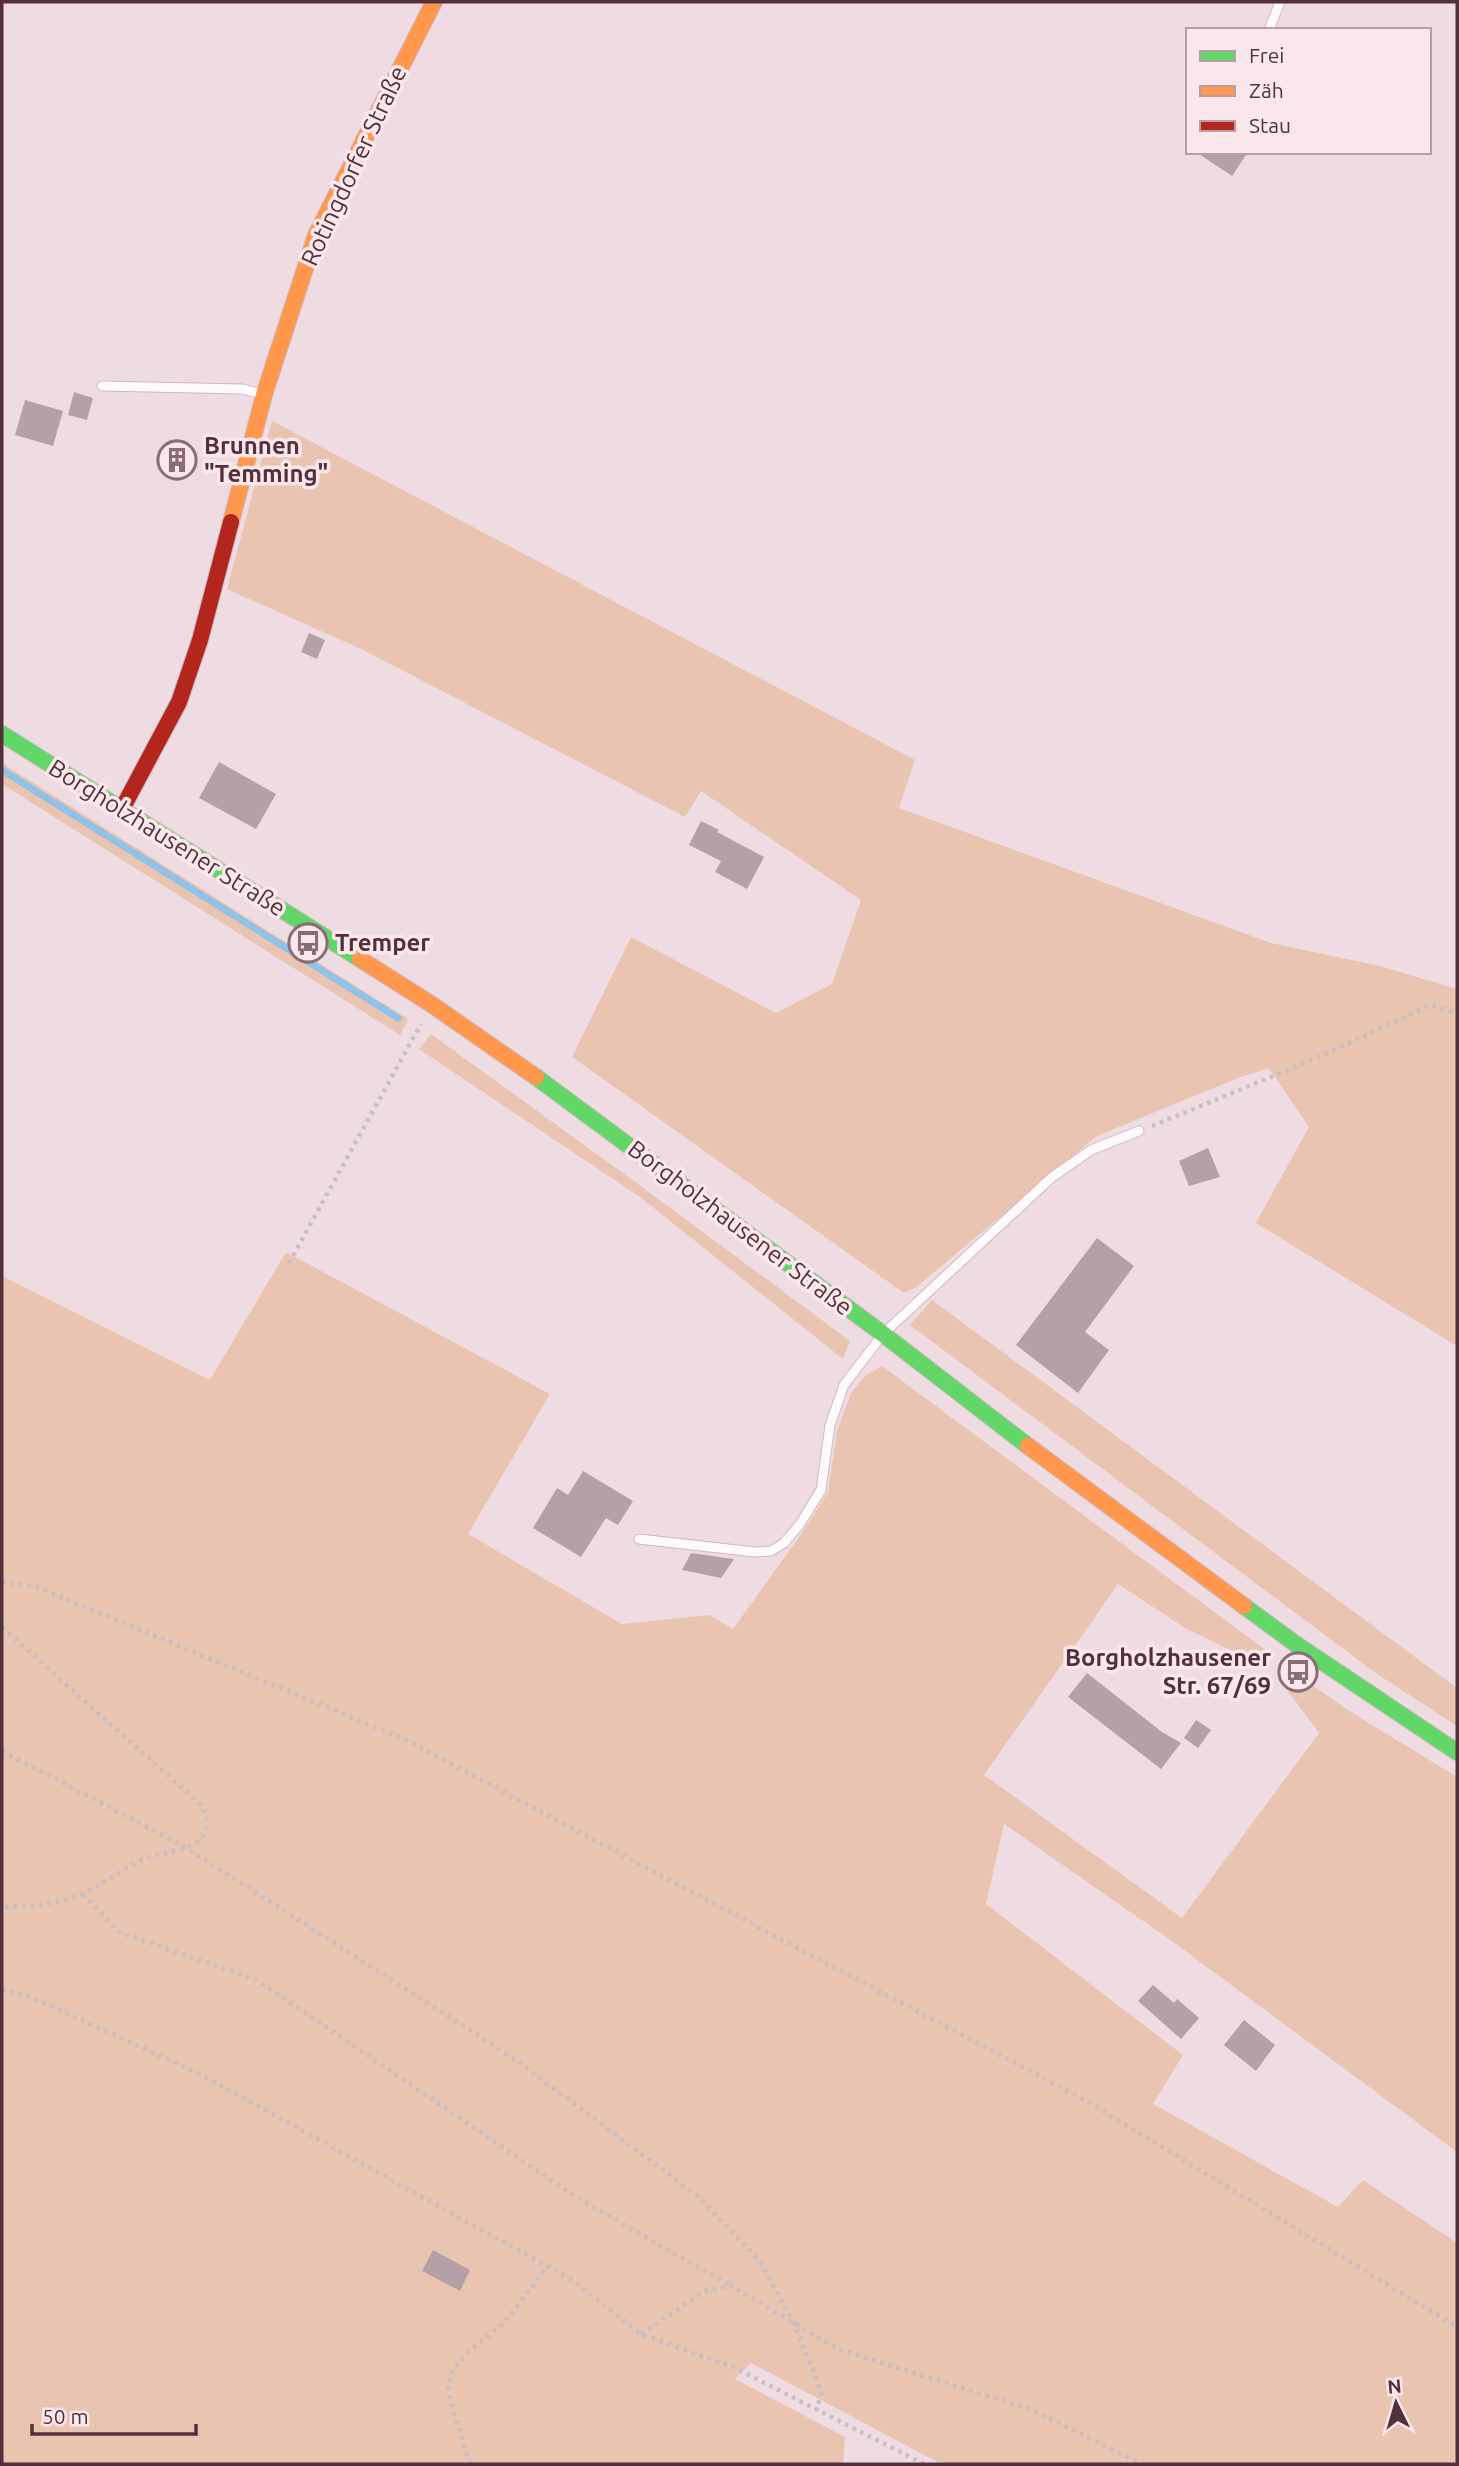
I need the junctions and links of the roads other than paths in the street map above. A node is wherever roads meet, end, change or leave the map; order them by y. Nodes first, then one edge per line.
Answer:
1 (434, 2) edge
2 (1280, 2) edge
3 (1270, 28) edge
4 (102, 386) dead end
5 (264, 395) junction
6 (2, 734) edge
7 (122, 809) junction
8 (1139, 1131) road end
9 (883, 1334) junction
10 (639, 1539) dead end
11 (1457, 1752) edge

1 - 5 main road, Rotingdorfer Straße
2 - 3 lane
4 - 5 lane
5 - 7 main road, Rotingdorfer Straße
6 - 7 main road, Borgholzhausener Straße
7 - 9 main road, Borgholzhausener Straße
8 - 9 lane
9 - 10 lane
9 - 11 main road, Borgholzhausener Straße

